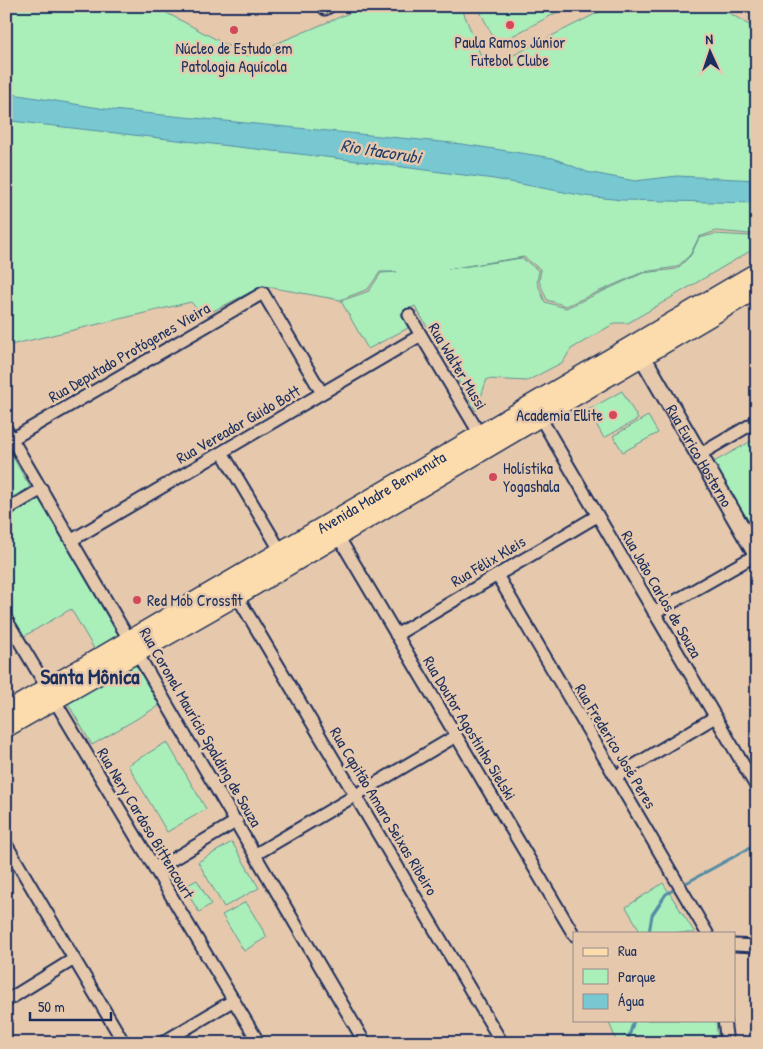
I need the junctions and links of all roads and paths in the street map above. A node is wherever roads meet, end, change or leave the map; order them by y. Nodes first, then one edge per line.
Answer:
1 (757, 272) edge
2 (757, 289) edge
3 (409, 315) dead end
4 (421, 335) junction
5 (639, 349) junction
6 (322, 393) junction
7 (535, 410) junction
8 (757, 422) edge
9 (479, 433) junction
10 (9, 434) edge
11 (222, 452) junction
12 (699, 455) junction
13 (42, 489) junction
14 (6, 510) edge
15 (597, 516) junction
16 (338, 536) junction
17 (72, 540) junction
18 (280, 550) junction
19 (757, 555) edge
20 (496, 575) junction
21 (237, 596) junction
22 (654, 613) junction
23 (6, 619) edge
24 (396, 634) junction
25 (134, 645) junction
26 (50, 694) junction
27 (6, 712) edge
28 (715, 717) junction
29 (6, 728) edge
30 (456, 736) junction
31 (615, 777) junction
32 (757, 788) edge
33 (356, 795) junction
34 (237, 821) junction
35 (6, 844) edge
36 (256, 854) junction
37 (155, 870) junction
38 (706, 932) edge
39 (573, 933) edge
40 (736, 945) edge
41 (757, 946) edge
42 (74, 959) junction
43 (234, 1000) junction
44 (6, 1001) edge
45 (724, 1022) edge
46 (124, 1043) edge
47 (162, 1043) edge
48 (259, 1043) edge
49 (365, 1043) edge
50 (502, 1043) edge
51 (727, 1043) edge

1 - 5 main road, Avenida Madre Benvenuta
2 - 5 main road, Avenida Madre Benvenuta
3 - 4 street, Rua Walter Mussi
4 - 6 street, Rua Vereador Guido Bott
4 - 9 street, Rua Walter Mussi
5 - 7 main road, Avenida Madre Benvenuta
5 - 12 street, Rua Eurico Hosterno
6 - 10 street, Rua Deputado Protógenes Vieira
6 - 11 street, Rua Vereador Guido Bott
7 - 9 main road, Avenida Madre Benvenuta
7 - 15 street, Rua João Carlos de Souza
7 - 16 main road, Avenida Madre Benvenuta
8 - 12 street
9 - 18 main road, Avenida Madre Benvenuta
10 - 13 street, Rua Coronel Maurício Spalding de Souza
11 - 17 street, Rua Vereador Guido Bott
11 - 18 street
12 - 19 street, Rua Eurico Hosterno
13 - 14 street
13 - 17 street, Rua Coronel Maurício Spalding de Souza
15 - 20 street, Rua Félix Kleis
15 - 22 street, Rua João Carlos de Souza
16 - 21 main road, Avenida Madre Benvenuta
16 - 24 street, Rua Doutor Agostinho Sielski
17 - 25 street, Rua Coronel Maurício Spalding de Souza
18 - 25 main road, Avenida Madre Benvenuta
19 - 22 street
20 - 24 street, Rua Félix Kleis
20 - 31 street, Rua Frederico José Peres
21 - 25 main road, Avenida Madre Benvenuta
21 - 33 street, Rua Capitão Amaro Seixas Ribeiro
22 - 28 street, Rua João Carlos de Souza
23 - 26 street, Rua Nery Cardoso Bittencourt
24 - 30 street, Rua Doutor Agostinho Sielski
25 - 26 main road, Avenida Madre Benvenuta
25 - 34 street, Rua Coronel Maurício Spalding de Souza
26 - 27 main road, Avenida Madre Benvenuta
26 - 29 main road, Avenida Madre Benvenuta
26 - 37 street, Rua Nery Cardoso Bittencourt
28 - 31 street
28 - 32 street, Rua João Carlos de Souza
30 - 33 street
30 - 39 street, Rua Doutor Agostinho Sielski
31 - 38 street, Rua Frederico José Peres
33 - 36 street
33 - 50 street, Rua Capitão Amaro Seixas Ribeiro
34 - 36 street, Rua Coronel Maurício Spalding de Souza
34 - 37 street
35 - 42 street
36 - 49 street, Rua Coronel Maurício Spalding de Souza
37 - 43 street, Rua Nery Cardoso Bittencourt
40 - 41 street
42 - 44 street
42 - 46 street
43 - 47 street
43 - 48 street, Rua Nery Cardoso Bittencourt
45 - 51 street

